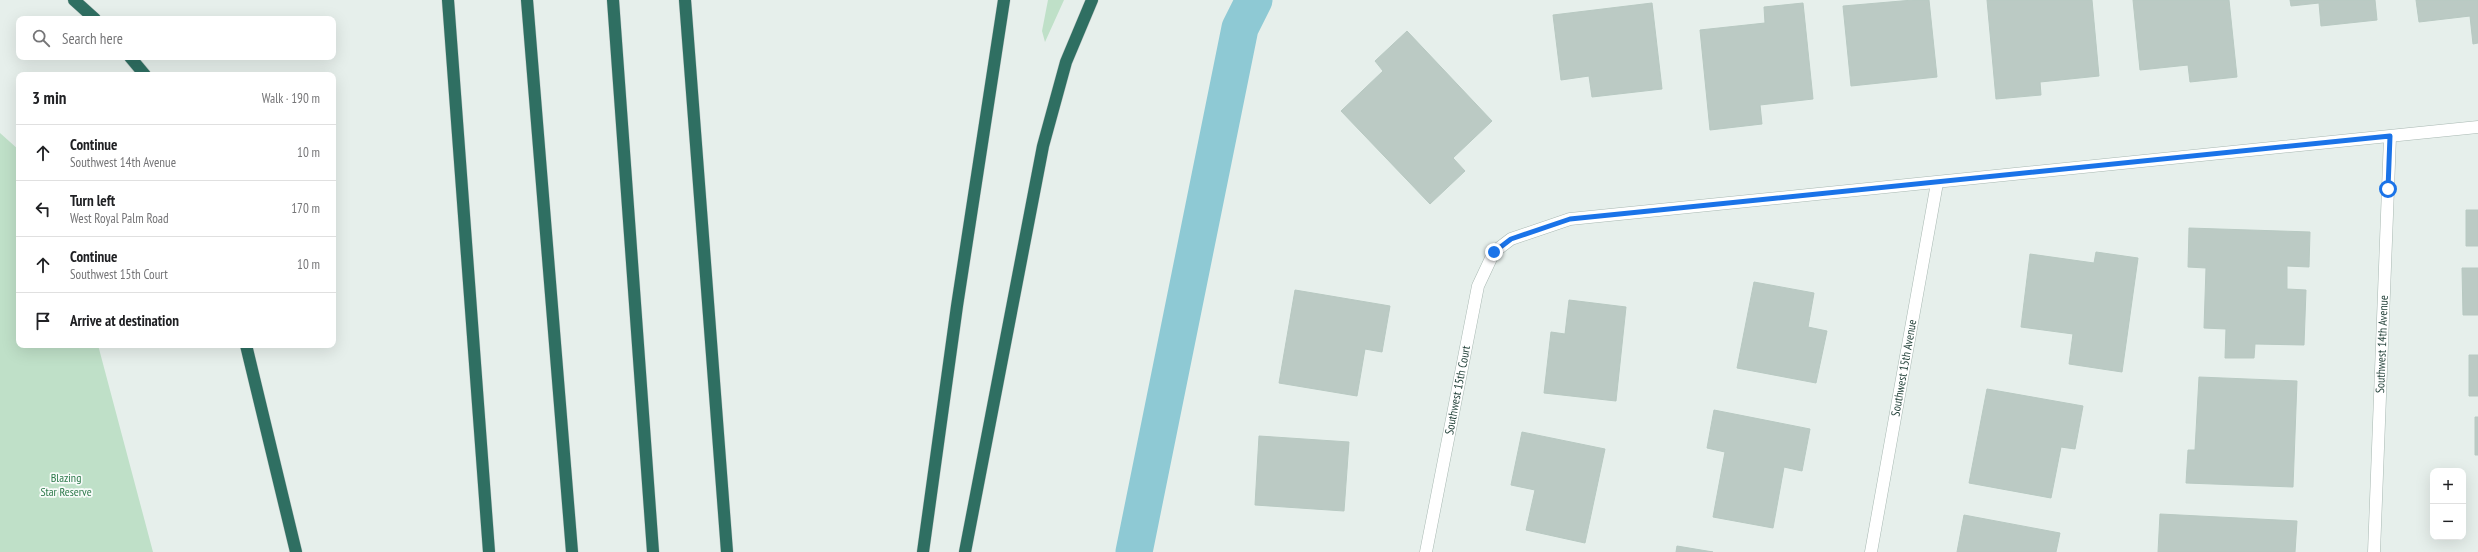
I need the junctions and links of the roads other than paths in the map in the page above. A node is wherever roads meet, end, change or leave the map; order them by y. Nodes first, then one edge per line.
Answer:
1 (74, 0) edge
2 (448, 0) edge
3 (527, 0) edge
4 (613, 0) edge
5 (685, 0) edge
6 (1004, 0) edge
7 (1092, 0) edge
8 (92, 16) edge
9 (132, 60) edge
10 (142, 72) edge
11 (2478, 128) edge
12 (2390, 136) junction
13 (1937, 183) junction
14 (247, 348) edge
15 (296, 552) edge
16 (489, 552) edge
17 (572, 552) edge
18 (653, 552) edge
19 (727, 552) edge
20 (923, 552) edge
21 (965, 552) edge
22 (1426, 552) edge
23 (1871, 552) edge
24 (2374, 552) edge

1 - 8 highway
2 - 16 highway
3 - 17 highway
4 - 18 highway
5 - 19 highway
6 - 20 highway
7 - 21 highway
9 - 10 highway
11 - 12 street, Southwest 15th Court
12 - 13 street, Southwest 15th Court
12 - 24 street, Southwest 14th Avenue
13 - 22 street, Southwest 15th Court
13 - 23 street, Southwest 15th Avenue
14 - 15 highway

